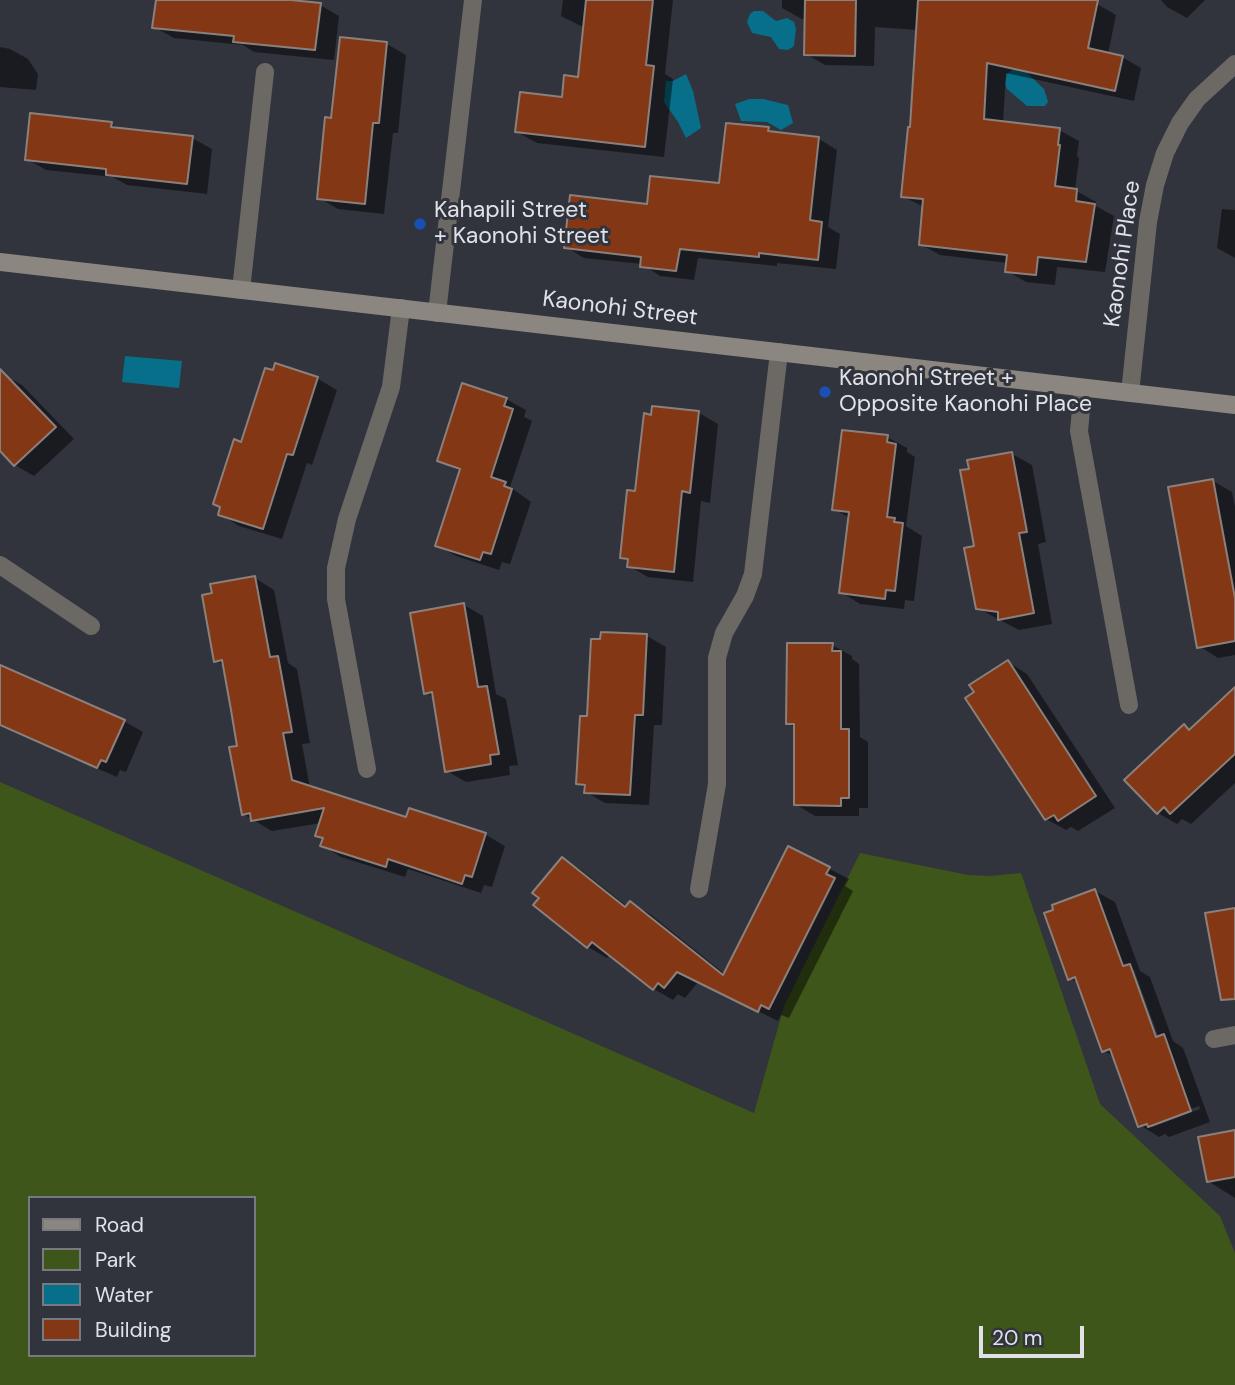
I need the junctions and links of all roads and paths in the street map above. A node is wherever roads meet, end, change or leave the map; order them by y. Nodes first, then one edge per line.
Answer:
1 (473, 0) edge
2 (1235, 64) edge
3 (265, 72) dead end
4 (0, 262) edge
5 (241, 290) junction
6 (401, 309) junction
7 (437, 313) junction
8 (779, 352) junction
9 (1083, 388) junction
10 (1130, 393) junction
11 (1235, 405) edge
12 (0, 565) edge
13 (91, 626) dead end
14 (1129, 705) dead end
15 (368, 769) dead end
16 (699, 889) dead end
17 (1235, 1035) edge
18 (1214, 1038) dead end

1 - 7 street
2 - 10 street, Kaonohi Place
3 - 5 street
4 - 5 street, Kaonohi Street
5 - 6 street, Kaonohi Street
6 - 7 street, Kaonohi Street
6 - 15 street
7 - 8 street, Kaonohi Street
8 - 9 street, Kaonohi Street
8 - 16 street
9 - 10 street, Kaonohi Street
9 - 14 street
10 - 11 street, Kaonohi Street
12 - 13 street
17 - 18 street

